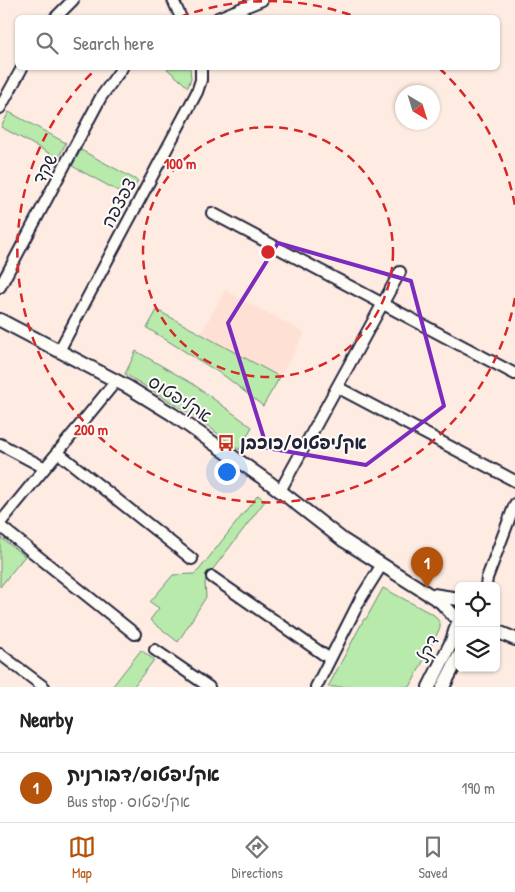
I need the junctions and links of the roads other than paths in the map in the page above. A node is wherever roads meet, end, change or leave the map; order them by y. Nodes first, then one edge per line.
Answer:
1 (73, 0) edge
2 (174, 0) edge
3 (260, 0) edge
4 (58, 15) edge
5 (180, 15) edge
6 (225, 15) edge
7 (21, 70) edge
8 (121, 70) edge
9 (201, 70) edge
10 (0, 108) edge
11 (212, 213) dead end
12 (400, 272) dead end
13 (0, 287) edge
14 (383, 304) junction
15 (0, 320) edge
16 (59, 351) junction
17 (515, 374) edge
18 (116, 381) junction
19 (337, 387) junction
20 (0, 444) edge
21 (57, 452) junction
22 (45, 468) junction
23 (515, 481) edge
24 (280, 491) junction
25 (515, 504) edge
26 (0, 524) edge
27 (192, 559) dead end
28 (380, 566) junction
29 (489, 572) junction
30 (212, 577) dead end
31 (483, 582) edge
32 (487, 582) edge
33 (428, 593) junction
34 (455, 600) edge
35 (455, 622) edge
36 (455, 627) edge
37 (135, 634) dead end
38 (155, 650) dead end
39 (0, 654) edge
40 (330, 659) junction
41 (455, 664) edge
42 (44, 687) edge
43 (209, 687) edge
44 (316, 687) edge
45 (429, 687) edge
46 (443, 687) edge

1 - 4 street
2 - 5 street
3 - 6 street
7 - 10 street
8 - 13 street, שקד
9 - 16 street, צפצפה
11 - 14 street
12 - 14 street
14 - 17 street
14 - 19 street
15 - 16 street, אקליפטוס
16 - 18 street, אקליפטוס
18 - 21 street
18 - 24 street, אקליפטוס
19 - 23 street
19 - 24 street
20 - 22 street
21 - 22 street
21 - 27 street
22 - 26 street
24 - 28 street, אקליפטוס
25 - 29 street
26 - 37 street
28 - 33 street, אקליפטוס
28 - 40 street
29 - 31 street
29 - 32 street
30 - 40 street
33 - 34 street, אקליפטוס
33 - 35 street, אקליפטוס
36 - 45 street, דקל
38 - 43 street
39 - 42 street
40 - 44 street
41 - 46 street, דקל

